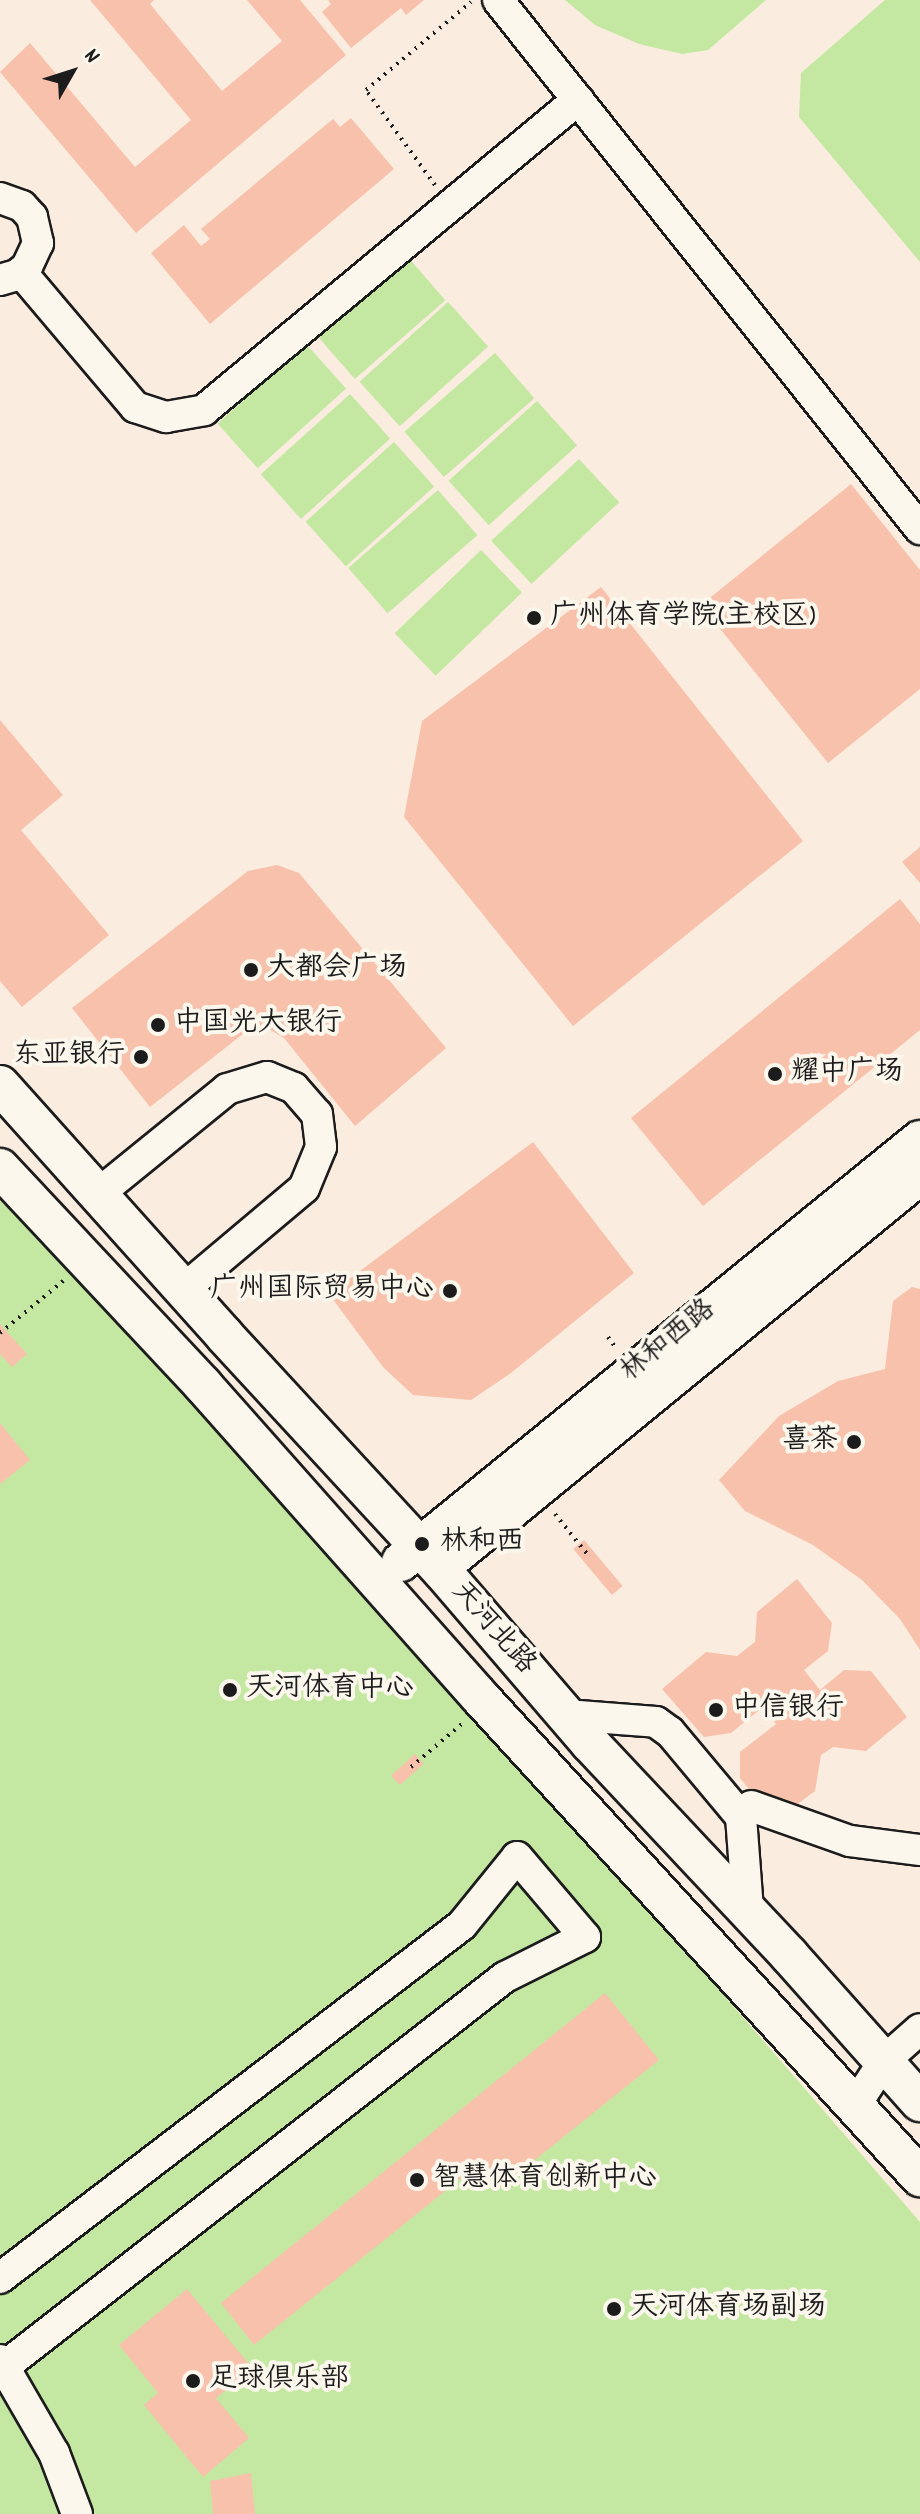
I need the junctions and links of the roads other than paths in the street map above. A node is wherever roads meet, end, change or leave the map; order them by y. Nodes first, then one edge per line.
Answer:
1 (498, 0) edge
2 (578, 100) junction
3 (0, 198) edge
4 (10, 276) edge
5 (920, 529) edge
6 (0, 1085) edge
7 (920, 1140) edge
8 (0, 1168) edge
9 (920, 1180) edge
10 (98, 1194) junction
11 (183, 1290) junction
12 (430, 1559) junction
13 (377, 1582) junction
14 (566, 1715) junction
15 (751, 1806) dead end
16 (920, 1850) edge
17 (748, 1911) junction
18 (920, 2029) edge
19 (908, 2080) edge
20 (856, 2104) junction
21 (920, 2177) edge
22 (0, 2278) edge
23 (2, 2363) edge
24 (77, 2514) edge

1 - 2 street
2 - 4 street
2 - 5 street
3 - 4 street
6 - 10 main road, 天河北路
7 - 12 main road, 林和西路
8 - 13 main road, 天河北路
9 - 12 street, 林和西路
10 - 11 main road, 天河北路
10 - 11 street
11 - 12 main road, 天河北路
12 - 13 main road
12 - 14 main road, 天河北路
13 - 20 main road, 天河北路
14 - 17 main road, 天河北路
14 - 17 street
15 - 16 street
17 - 19 main road, 天河北路
18 - 19 street
19 - 20 main road
20 - 21 main road, 天河北路
22 - 23 street
23 - 24 street

